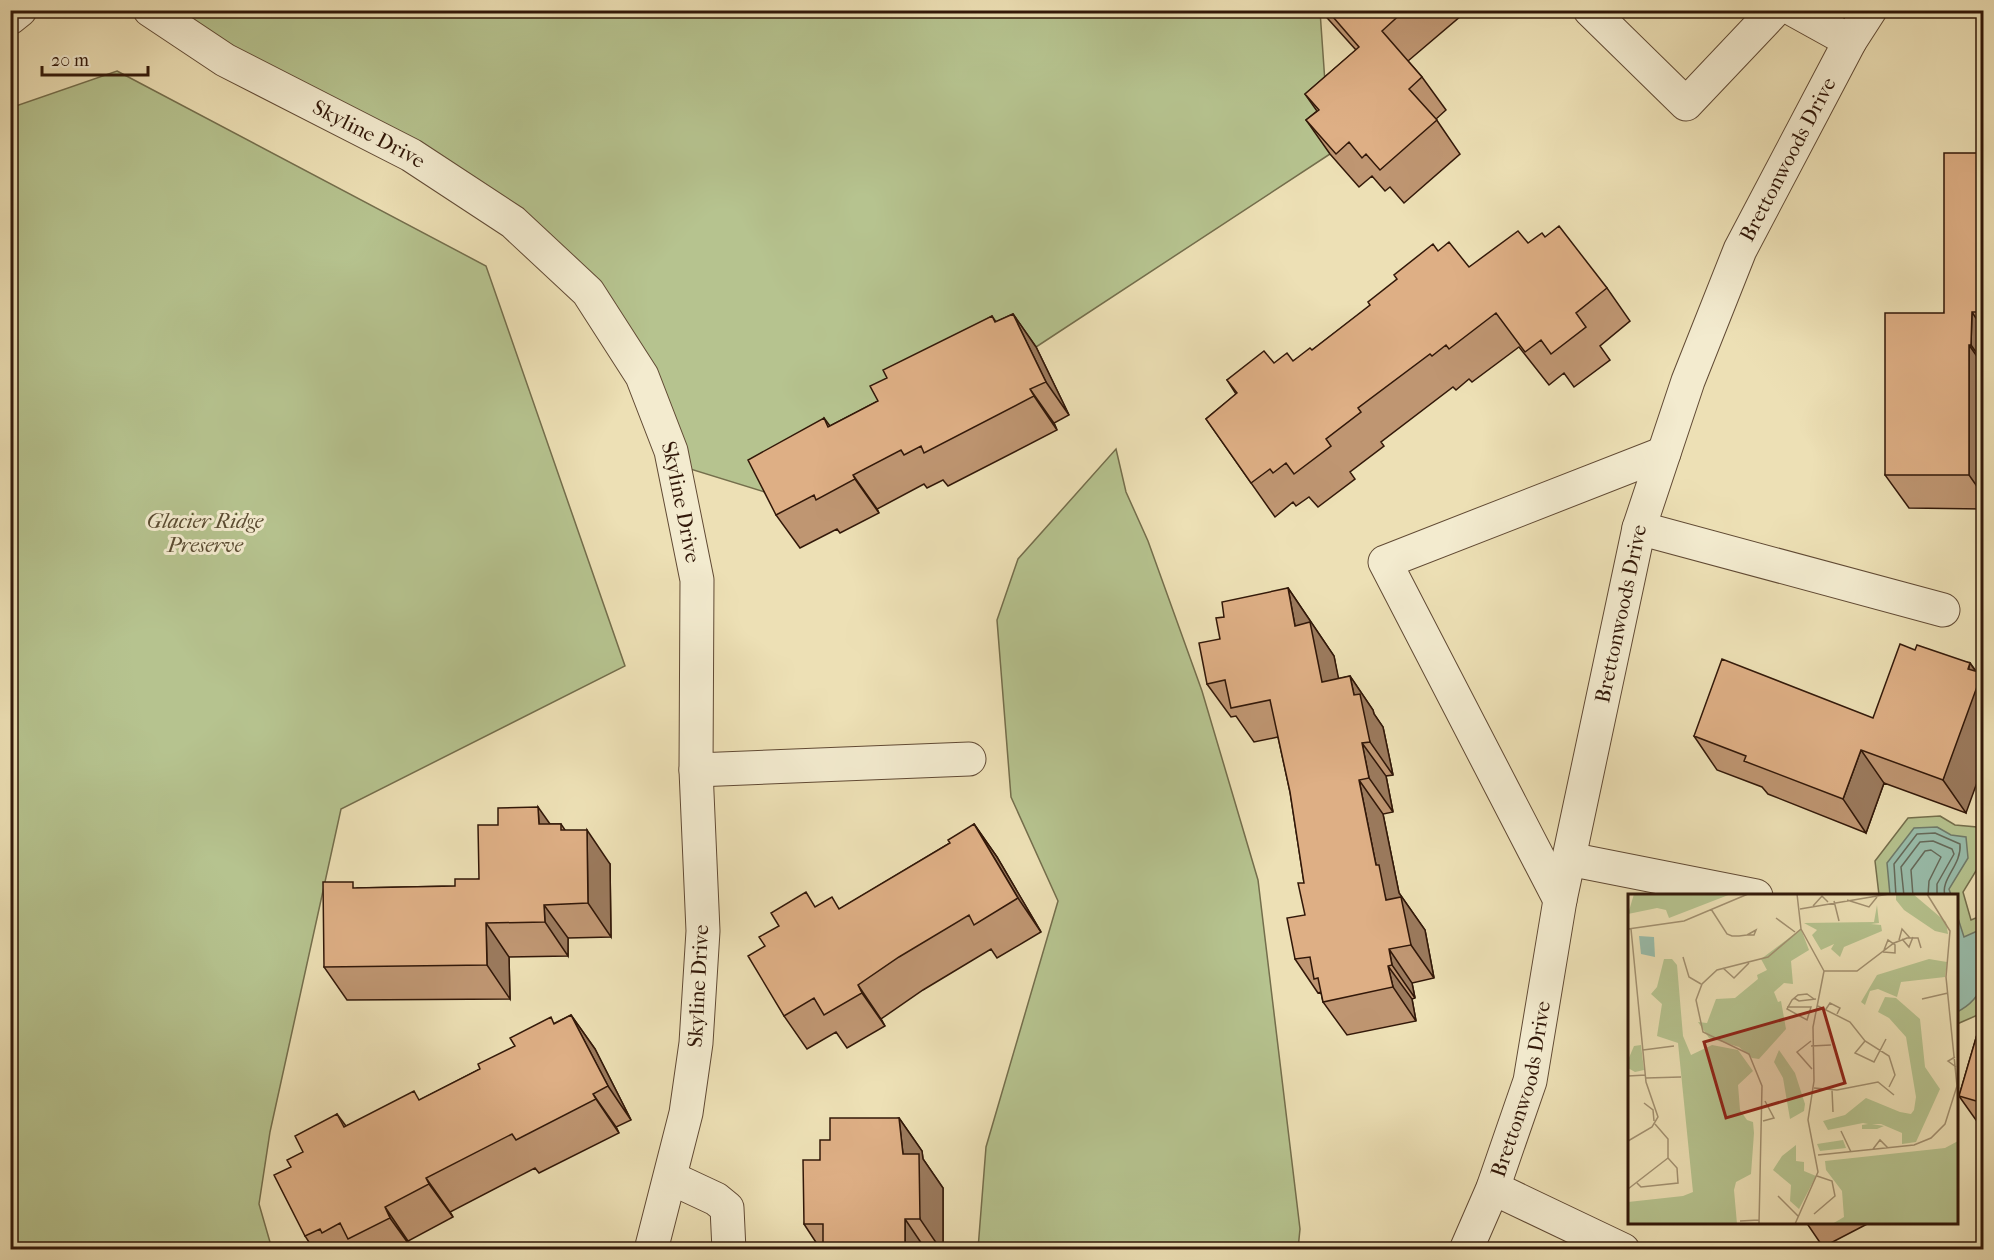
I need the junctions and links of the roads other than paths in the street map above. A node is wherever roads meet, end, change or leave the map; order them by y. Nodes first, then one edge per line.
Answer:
1 (20, 10) edge
2 (150, 10) edge
3 (1590, 10) edge
4 (1775, 10) edge
5 (1794, 10) edge
6 (1870, 10) edge
7 (10, 18) edge
8 (1850, 41) junction
9 (1664, 453) junction
10 (1639, 528) junction
11 (1943, 610) dead end
12 (969, 759) dead end
13 (696, 770) junction
14 (1569, 858) junction
15 (1746, 894) edge
16 (1560, 900) junction
17 (671, 1178) junction
18 (1493, 1188) junction
19 (651, 1250) edge
20 (729, 1250) edge
21 (1466, 1250) edge
22 (1623, 1250) edge

1 - 7 street
2 - 13 street, Skyline Drive
3 - 4 street
5 - 8 street
6 - 8 street, Brettonwoods Drive
8 - 9 street, Brettonwoods Drive
9 - 10 street, Brettonwoods Drive
9 - 16 street
10 - 11 street
10 - 14 street, Brettonwoods Drive
12 - 13 street
13 - 17 street, Skyline Drive
14 - 15 street
14 - 16 street, Brettonwoods Drive
16 - 18 street, Brettonwoods Drive
17 - 19 street, Skyline Drive
17 - 20 street
18 - 21 street, Brettonwoods Drive
18 - 22 street

